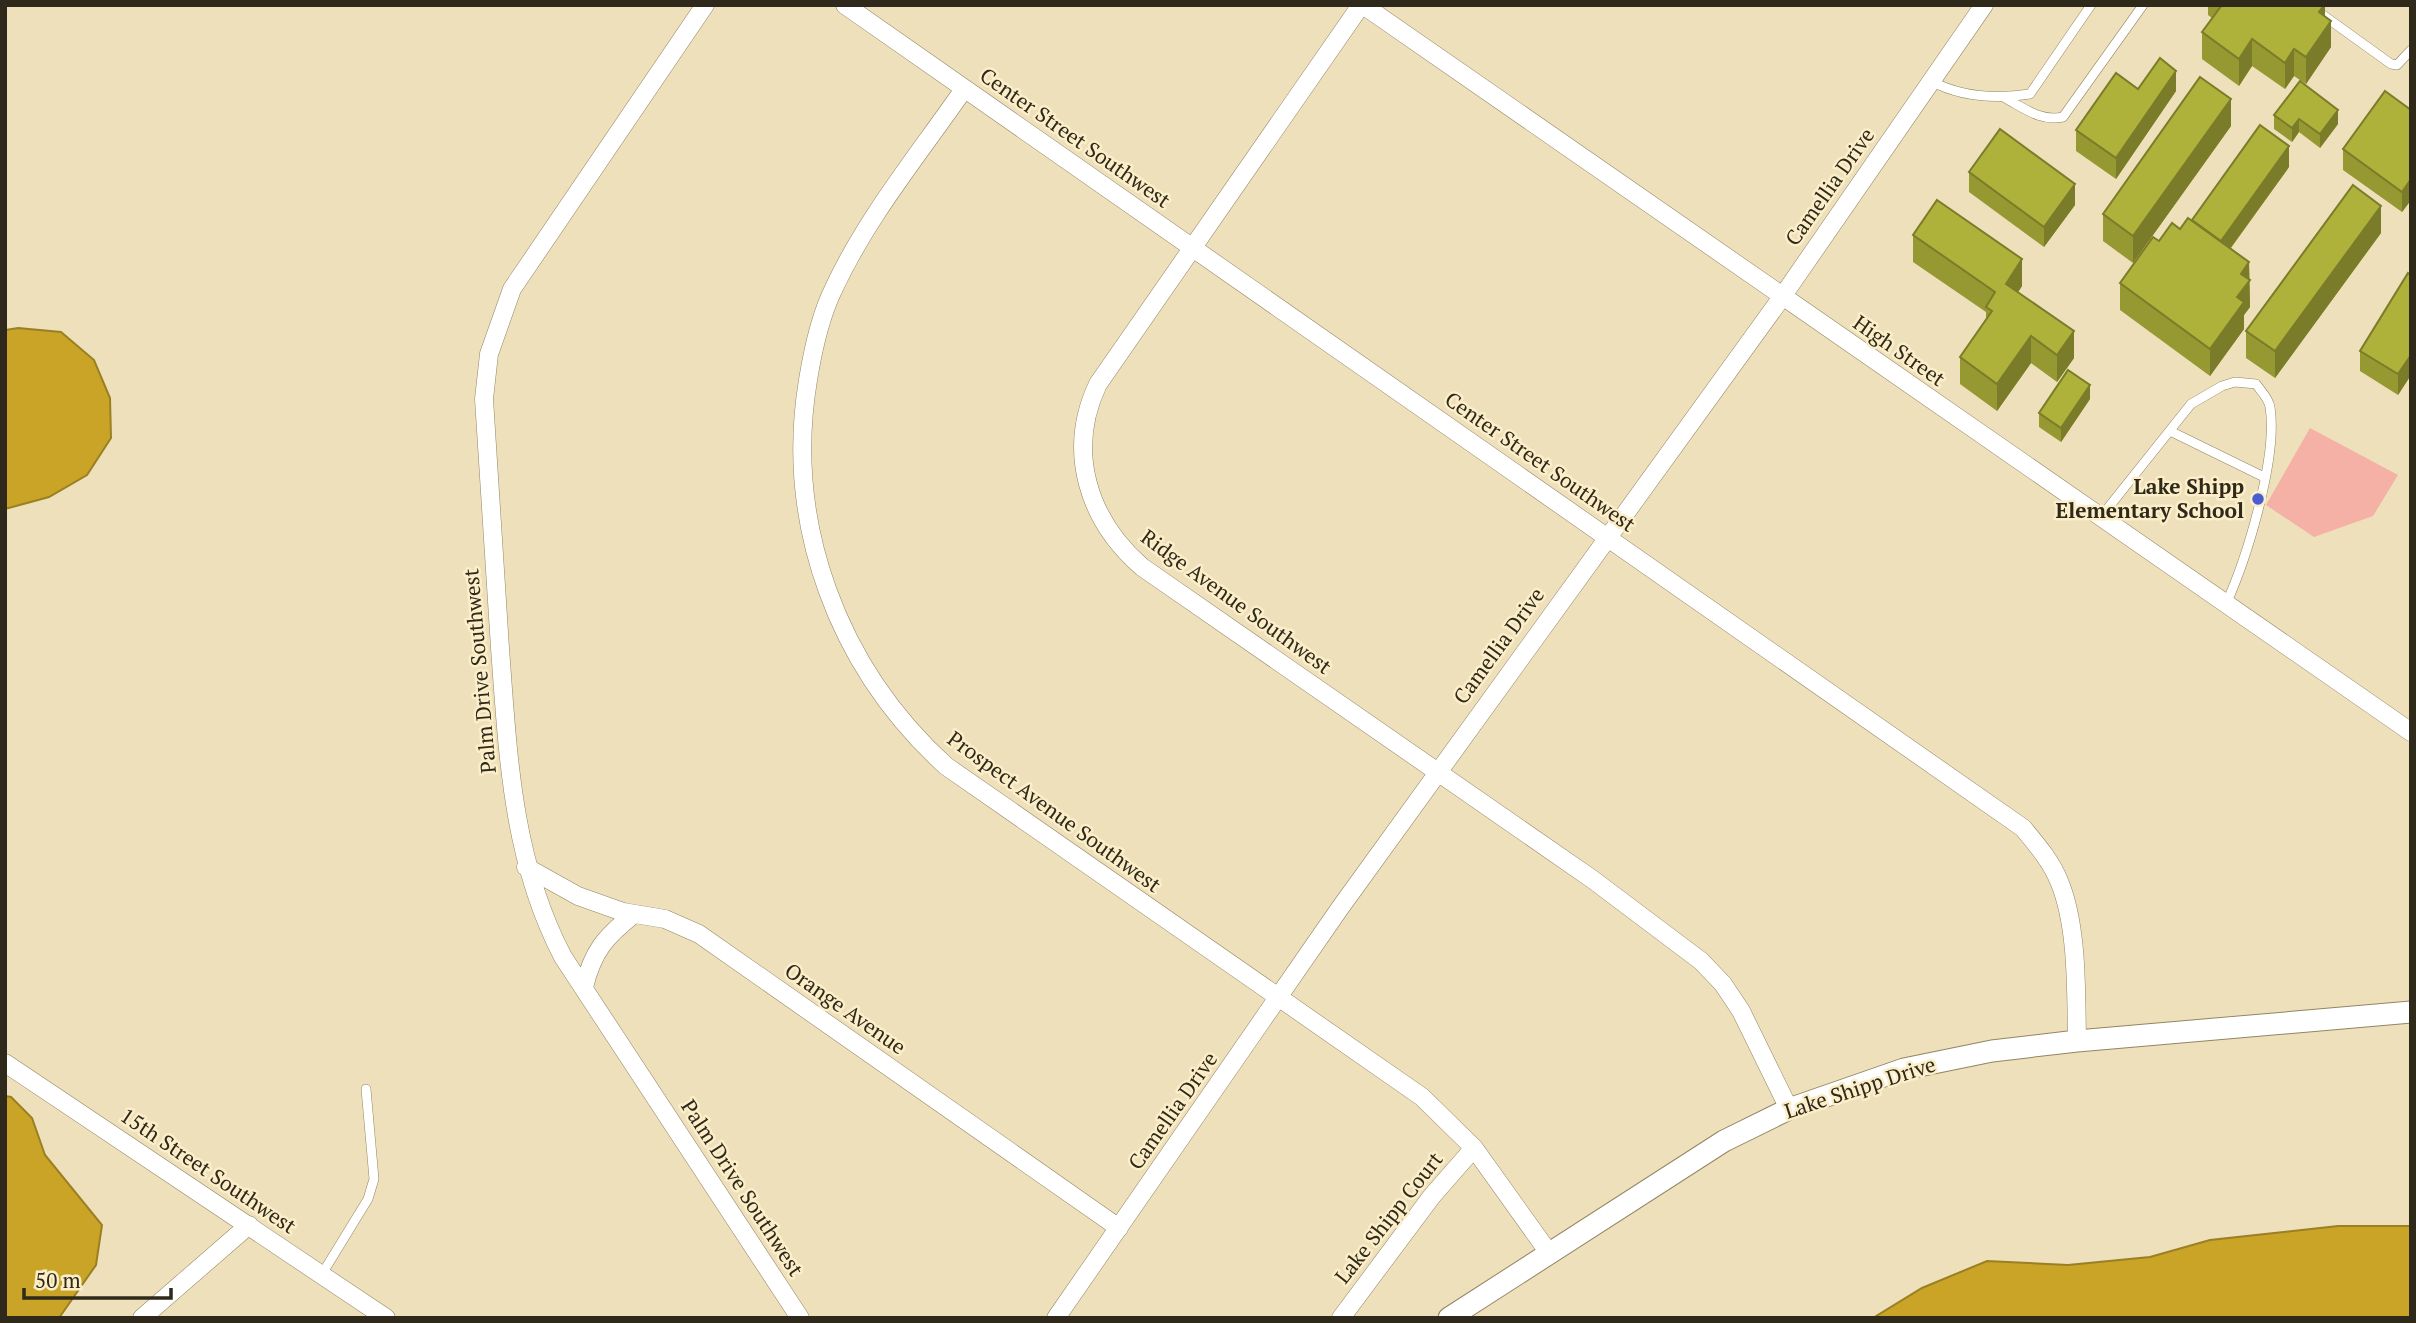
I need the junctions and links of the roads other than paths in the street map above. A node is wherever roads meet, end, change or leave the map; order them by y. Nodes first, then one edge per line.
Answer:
1 (705, 5) edge
2 (845, 5) edge
3 (1362, 5) edge
4 (1984, 5) edge
5 (2091, 5) edge
6 (2143, 5) edge
7 (2309, 5) edge
8 (2411, 50) edge
9 (1931, 81) junction
10 (964, 89) junction
11 (2005, 98) junction
12 (1191, 247) junction
13 (1782, 297) junction
14 (2170, 431) junction
15 (2264, 477) junction
16 (2100, 519) junction
17 (1607, 537) junction
18 (2226, 604) junction
19 (2411, 732) edge
20 (1436, 773) junction
21 (526, 867) junction
22 (635, 914) junction
23 (584, 987) junction
24 (1278, 999) junction
25 (2411, 1012) edge
26 (2077, 1041) junction
27 (5, 1063) edge
28 (366, 1089) dead end
29 (1789, 1109) junction
30 (1474, 1148) junction
31 (249, 1225) junction
32 (1119, 1228) junction
33 (1549, 1253) junction
34 (322, 1274) junction
35 (142, 1318) edge
36 (386, 1318) edge
37 (800, 1318) edge
38 (1056, 1318) edge
39 (1340, 1318) edge
40 (1449, 1318) edge

1 - 21 street, Palm Drive Southwest
2 - 10 street, Center Street Southwest
3 - 12 street, Ridge Avenue Southwest
3 - 13 street, High Street
4 - 9 street, Camellia Drive
5 - 11 lane
6 - 11 lane
7 - 8 lane
9 - 11 lane
9 - 13 street, Camellia Drive
10 - 12 street, Center Street Southwest
10 - 24 street, Prospect Avenue Southwest
12 - 17 street, Center Street Southwest
12 - 20 street, Ridge Avenue Southwest
13 - 16 street, High Street
13 - 17 street, Camellia Drive
14 - 15 lane
14 - 15 lane
14 - 16 lane
15 - 18 lane
16 - 18 street, High Street
17 - 20 street, Camellia Drive
17 - 26 street, Center Street Southwest
18 - 19 street, High Street
20 - 24 street, Camellia Drive
20 - 29 street, Ridge Avenue Southwest
21 - 22 street, Orange Avenue
21 - 23 street, Palm Drive Southwest
22 - 23 street
22 - 32 street, Orange Avenue
23 - 37 street, Palm Drive Southwest
24 - 30 street, Prospect Avenue Southwest
24 - 32 street, Camellia Drive
25 - 26 street, Lake Shipp Drive
26 - 29 street, Lake Shipp Drive
27 - 31 street, 15th Street Southwest
28 - 34 lane
29 - 33 street, Lake Shipp Drive
30 - 33 street, Prospect Avenue Southwest
30 - 39 street, Lake Shipp Court
31 - 34 street, 15th Street Southwest
31 - 35 street
32 - 38 street, Camellia Drive
33 - 40 street, Lake Shipp Drive
34 - 36 street, 15th Street Southwest

